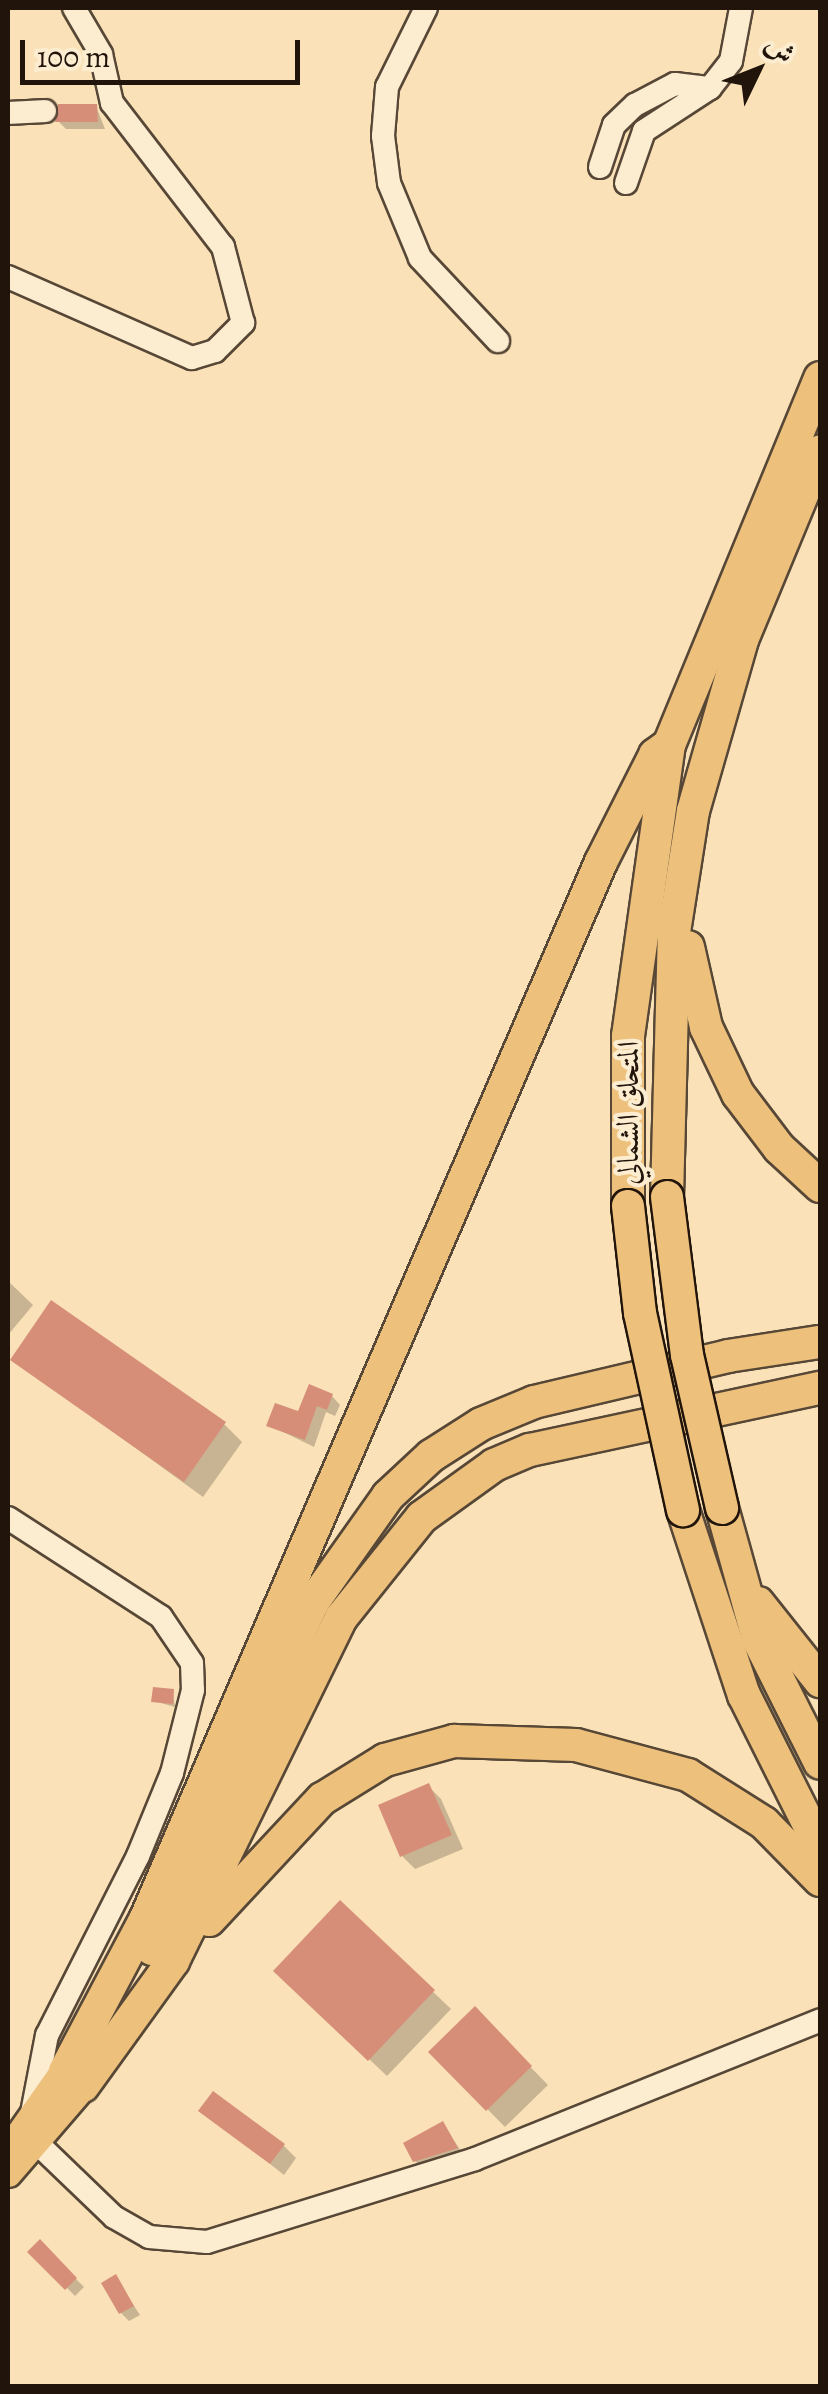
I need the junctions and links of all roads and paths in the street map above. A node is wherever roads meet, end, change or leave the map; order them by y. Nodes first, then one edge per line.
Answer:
1 (74, 8) edge
2 (426, 8) edge
3 (741, 8) edge
4 (710, 88) junction
5 (45, 111) dead end
6 (8, 113) edge
7 (600, 167) dead end
8 (626, 183) dead end
9 (8, 277) edge
10 (498, 341) dead end
11 (820, 378) edge
12 (820, 452) edge
13 (669, 745) junction
14 (678, 893) junction
15 (820, 1186) edge
16 (820, 1342) edge
17 (820, 1388) edge
18 (8, 1518) edge
19 (738, 1569) junction
20 (820, 1681) edge
21 (820, 1763) edge
22 (820, 1847) edge
23 (820, 1880) edge
24 (173, 1960) junction
25 (820, 2020) edge
26 (74, 2078) junction
27 (34, 2130) junction
28 (8, 2152) edge
29 (8, 2173) edge

1 - 9 street
2 - 10 street
3 - 4 street
4 - 7 street
4 - 8 street
5 - 6 street
11 - 13 highway, المتحلق الشمالي
12 - 14 highway, المتحلق الشمالي
13 - 22 highway, المتحلق الشمالي, bridge
13 - 26 highway
14 - 15 highway
14 - 19 highway, المتحلق الشمالي, bridge
16 - 26 highway
17 - 24 highway
18 - 27 street
19 - 20 highway
19 - 21 highway, المتحلق الشمالي
23 - 24 highway
24 - 26 highway
25 - 27 street
26 - 27 main road
27 - 28 main road
27 - 29 main road

